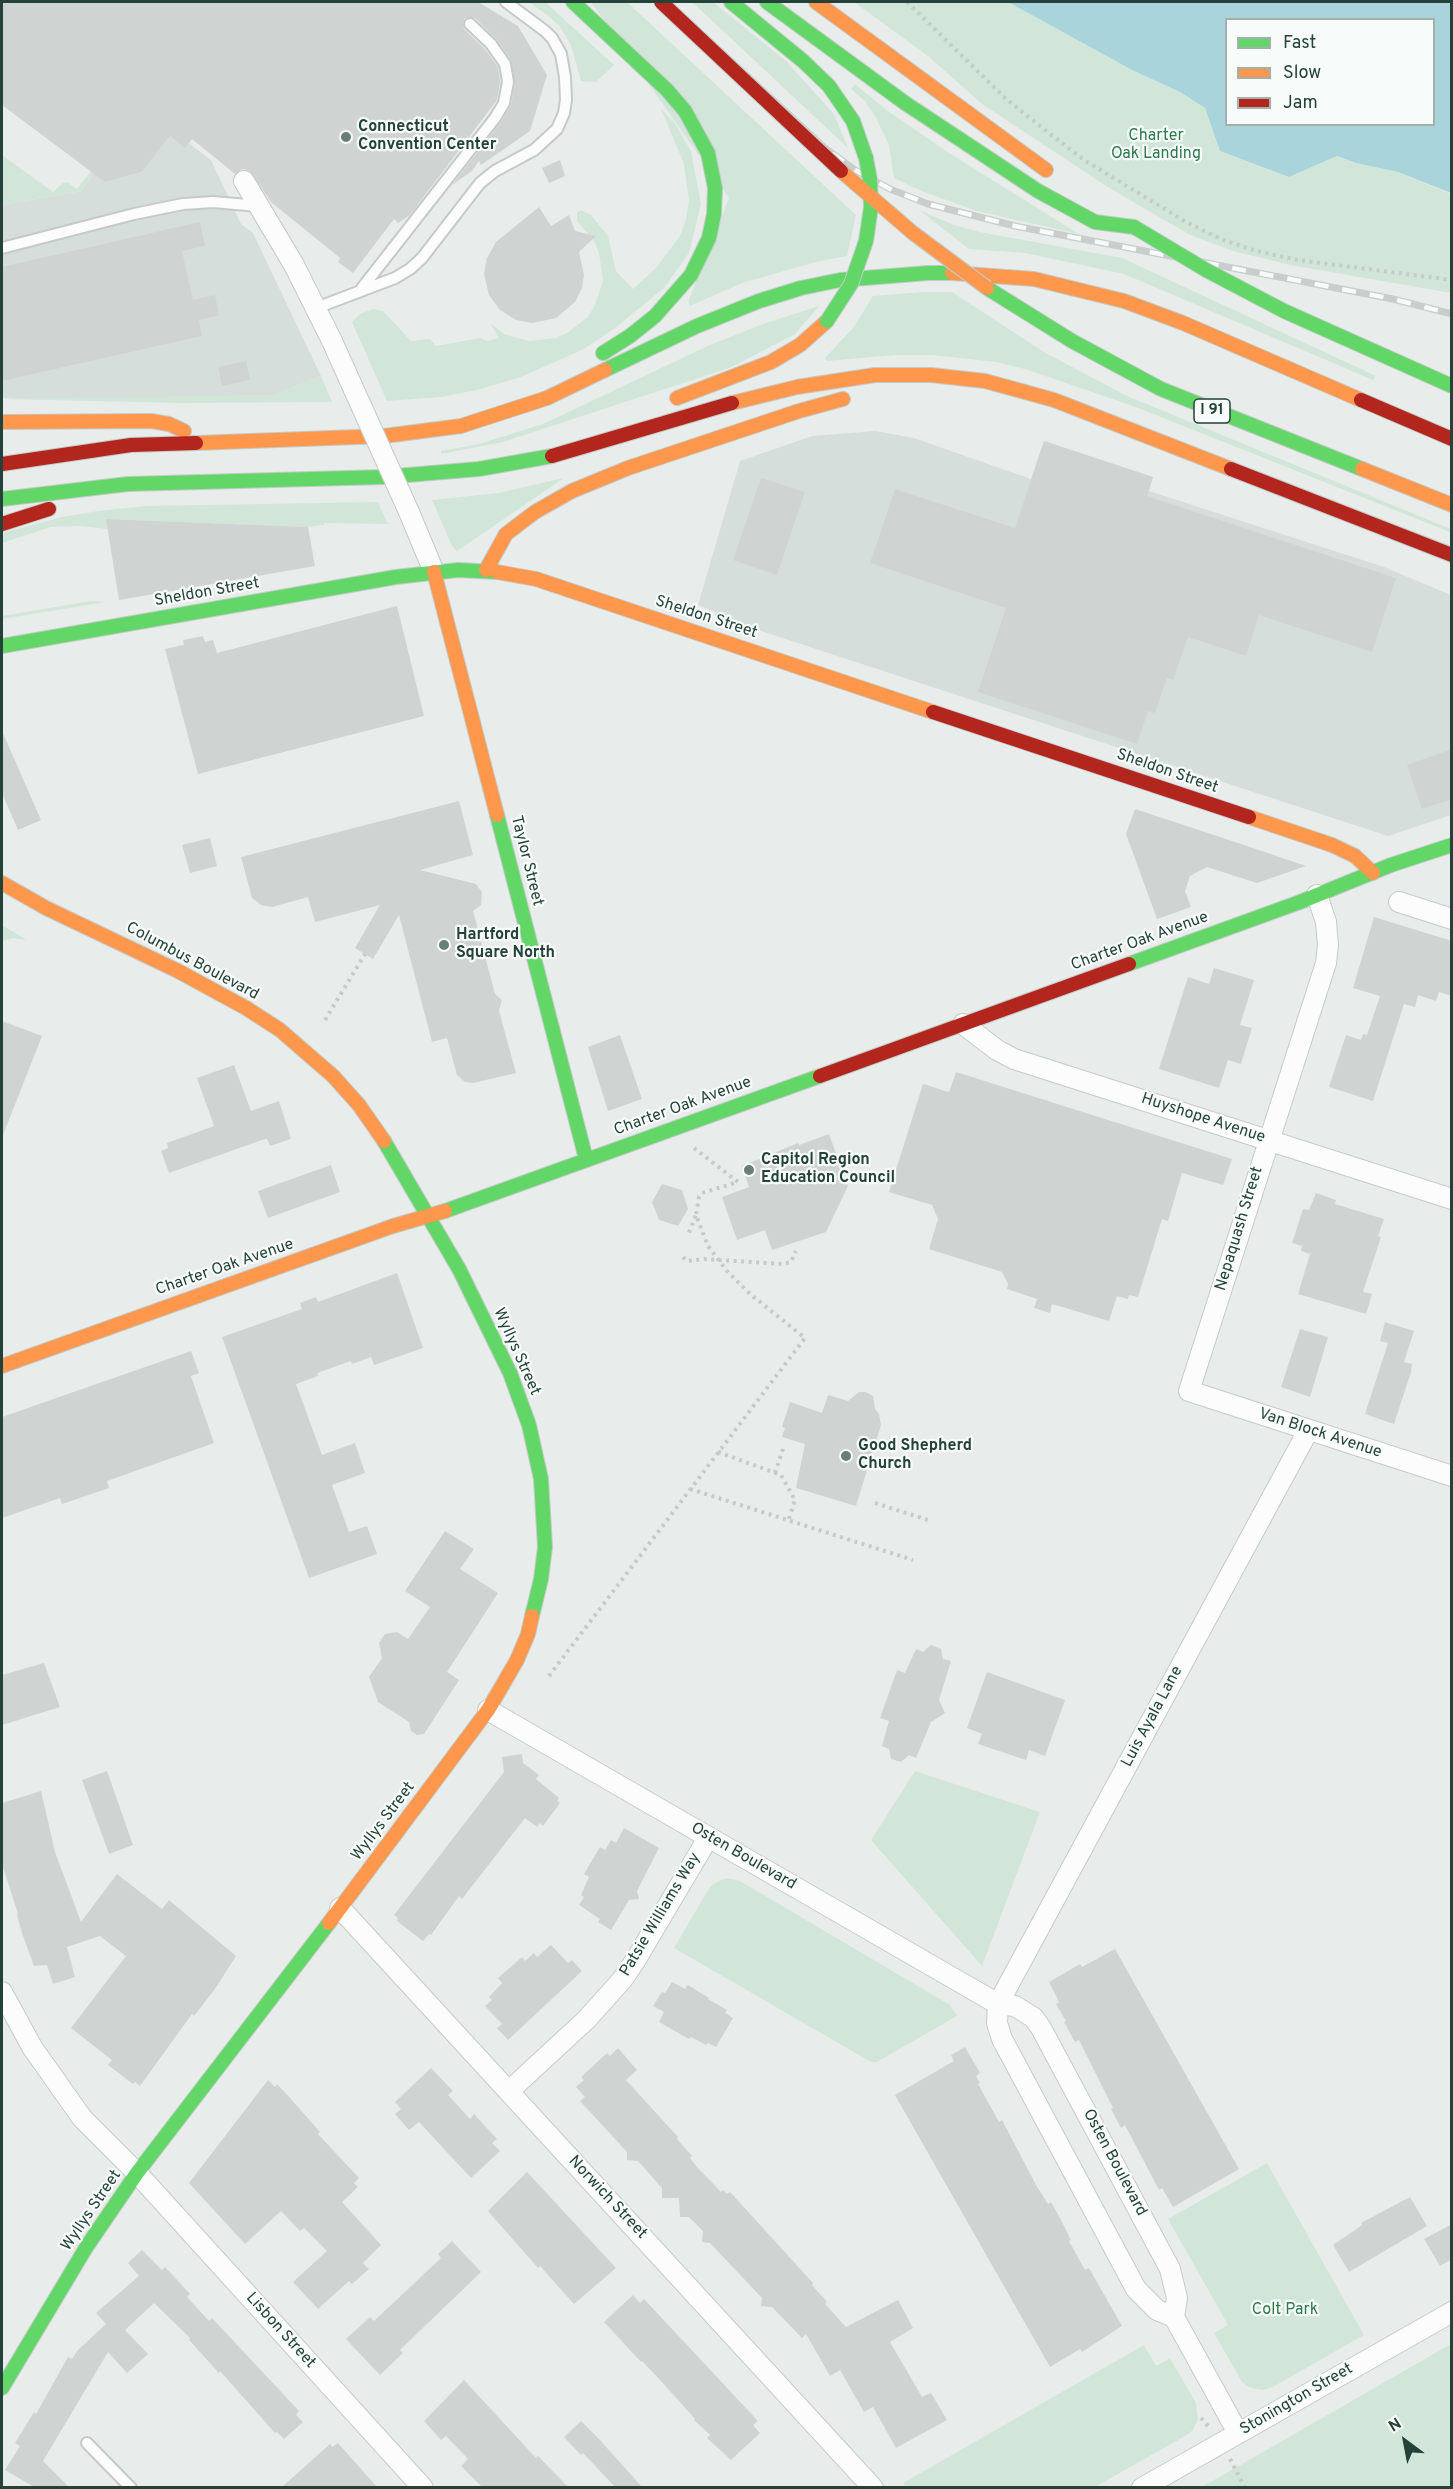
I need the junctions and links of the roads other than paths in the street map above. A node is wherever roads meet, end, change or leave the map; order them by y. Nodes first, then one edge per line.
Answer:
1 (506, 2) edge
2 (573, 2) edge
3 (661, 2) edge
4 (731, 2) edge
5 (767, 2) edge
6 (816, 2) edge
7 (470, 24) dead end
8 (1054, 175) dead end
9 (244, 181) dead end
10 (259, 207) junction
11 (1107, 210) dead end
12 (1134, 227) junction
13 (2, 248) edge
14 (362, 290) junction
15 (316, 308) junction
16 (1452, 387) edge
17 (914, 389) dead end
18 (1022, 390) junction
19 (856, 396) dead end
20 (537, 402) junction
21 (661, 404) dead end
22 (2, 422) edge
23 (612, 424) dead end
24 (1452, 439) edge
25 (197, 441) junction
26 (544, 458) junction
27 (2, 464) edge
28 (143, 483) junction
29 (2, 499) edge
30 (1452, 505) edge
31 (2, 524) edge
32 (1452, 555) edge
33 (486, 570) junction
34 (434, 572) junction
35 (2, 646) edge
36 (1452, 845) edge
37 (1373, 873) junction
38 (2, 883) edge
39 (1317, 895) junction
40 (1399, 902) dead end
41 (1452, 919) edge
42 (963, 1024) junction
43 (1268, 1139) junction
44 (586, 1159) junction
45 (1452, 1199) edge
46 (428, 1216) junction
47 (2, 1366) edge
48 (1189, 1391) joint
49 (1308, 1431) junction
50 (1452, 1476) edge
51 (488, 1710) junction
52 (708, 1838) junction
53 (340, 1908) junction
54 (2, 1992) edge
55 (998, 2004) junction
56 (509, 2091) junction
57 (137, 2174) junction
58 (1452, 2312) edge
59 (1174, 2317) junction
60 (2, 2388) edge
61 (1238, 2433) junction
62 (87, 2443) dead end
63 (131, 2487) edge
64 (423, 2487) edge
65 (873, 2487) edge
66 (1142, 2487) edge

1 - 14 lane
2 - 20 main road
3 - 30 main road, I 91, bridge
4 - 21 main road, bridge
5 - 12 main road
6 - 8 main road
7 - 14 lane
9 - 10 street
10 - 13 lane
10 - 15 street
11 - 12 main road
12 - 16 main road, bridge
14 - 15 lane
15 - 34 street, bridge
17 - 18 main road
18 - 26 main road
18 - 32 main road
19 - 33 main road
20 - 24 main road
20 - 25 main road
22 - 25 main road
23 - 26 main road
25 - 27 main road
26 - 28 main road
28 - 29 main road
28 - 31 main road
33 - 34 main road, Sheldon Street
33 - 37 main road, Sheldon Street
34 - 35 main road, Sheldon Street
34 - 44 main road, Taylor Street
36 - 37 main road, Charter Oak Avenue
37 - 39 main road, Charter Oak Avenue
38 - 46 main road, Columbus Boulevard
39 - 42 main road, Charter Oak Avenue
39 - 43 street, Nepaquash Street
40 - 41 street
42 - 43 street, Huyshope Avenue
42 - 44 main road, Charter Oak Avenue
43 - 45 street, Huyshope Avenue
43 - 48 street, Nepaquash Street
44 - 46 main road, Charter Oak Avenue
46 - 47 main road, Charter Oak Avenue
46 - 51 main road, Wyllys Street
48 - 49 street, Van Block Avenue
49 - 50 street, Van Block Avenue
49 - 55 street, Luis Ayala Lane
51 - 52 street, Osten Boulevard
51 - 53 main road, Wyllys Street
52 - 55 street, Osten Boulevard
52 - 56 street, Patsie Williams Way
53 - 56 street, Norwich Street
53 - 57 main road, Wyllys Street
54 - 57 street, Lisbon Street
55 - 59 street
55 - 59 street, Osten Boulevard
56 - 65 street, Norwich Street
57 - 60 main road, Wyllys Street
57 - 64 street, Lisbon Street
58 - 61 street, Stonington Street
59 - 61 street, Osten Boulevard
61 - 66 street, Stonington Street
62 - 63 lane

